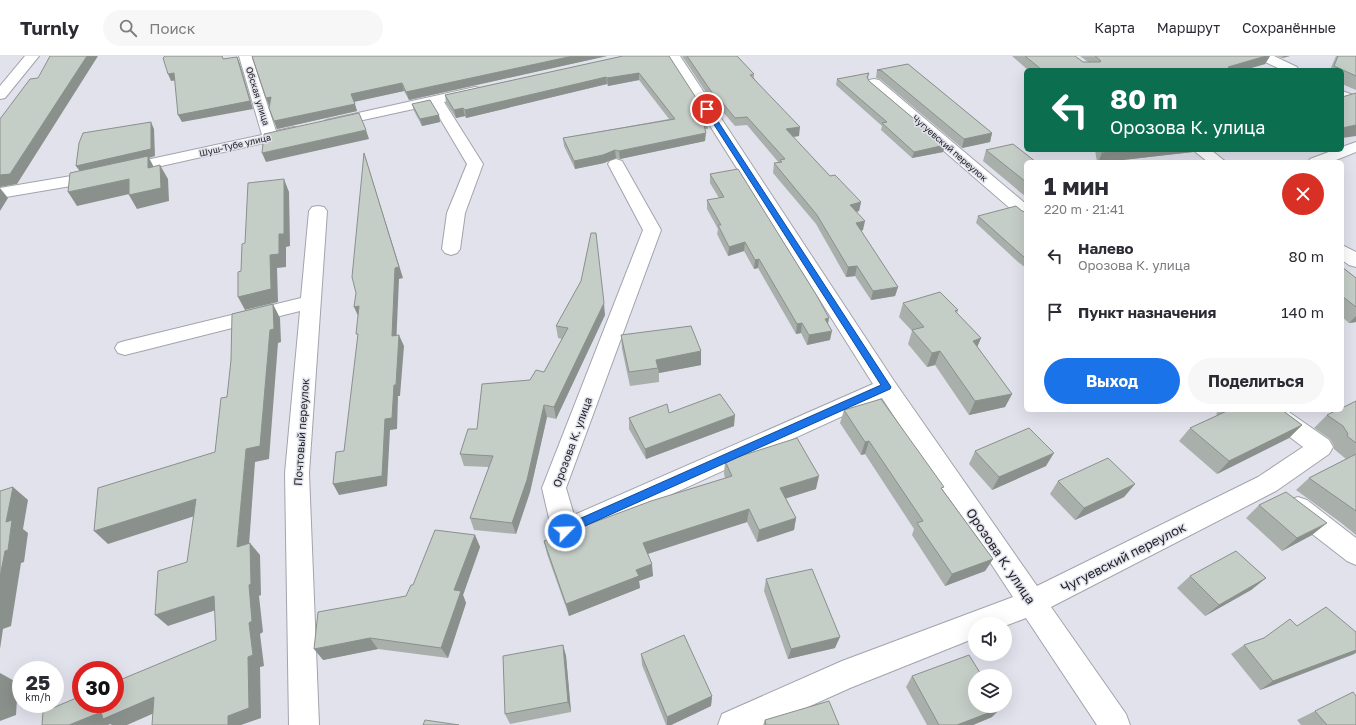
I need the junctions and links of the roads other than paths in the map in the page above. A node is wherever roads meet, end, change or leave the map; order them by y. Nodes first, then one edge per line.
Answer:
1 (32, 56) edge
2 (247, 56) edge
3 (673, 56) edge
4 (1264, 56) edge
5 (1288, 68) edge
6 (874, 83) edge
7 (489, 88) edge
8 (0, 95) edge
9 (1344, 95) edge
10 (436, 100) junction
11 (1356, 101) edge
12 (270, 137) junction
13 (1356, 147) edge
14 (1204, 152) edge
15 (1343, 152) edge
16 (1344, 152) edge
17 (1215, 160) edge
18 (1321, 160) edge
19 (616, 164) dead end
20 (0, 193) edge
21 (318, 211) dead end
22 (1024, 211) edge
23 (451, 249) dead end
24 (1344, 252) edge
25 (1356, 261) edge
26 (311, 302) junction
27 (125, 348) dead end
28 (886, 387) junction
29 (1273, 412) edge
30 (1267, 484) junction
31 (1356, 553) edge
32 (1033, 602) junction
33 (994, 617) edge
34 (968, 627) edge
35 (304, 725) edge
36 (733, 725) edge
37 (1115, 725) edge

1 - 8 street
2 - 12 street, Обская улица
3 - 28 street, Орозова К. улица
4 - 5 street
6 - 22 street, Чугуевский переулок
7 - 10 street, Шуш-Тубе улица
9 - 11 street
10 - 12 street, Шуш-Тубе улица
10 - 23 street
12 - 20 street, Шуш-Тубе улица
13 - 16 street
14 - 17 street
15 - 18 street
19 - 28 street, Орозова К. улица
21 - 26 street, Почтовый переулок
24 - 25 street
26 - 27 street
26 - 35 street, Почтовый переулок
28 - 32 street, Орозова К. улица
29 - 30 street, Чугуевский переулок
30 - 31 street
30 - 32 street, Чугуевский переулок
32 - 33 street, Чугуевский переулок
32 - 37 street, Орозова К. улица
34 - 36 street, Чугуевский переулок

